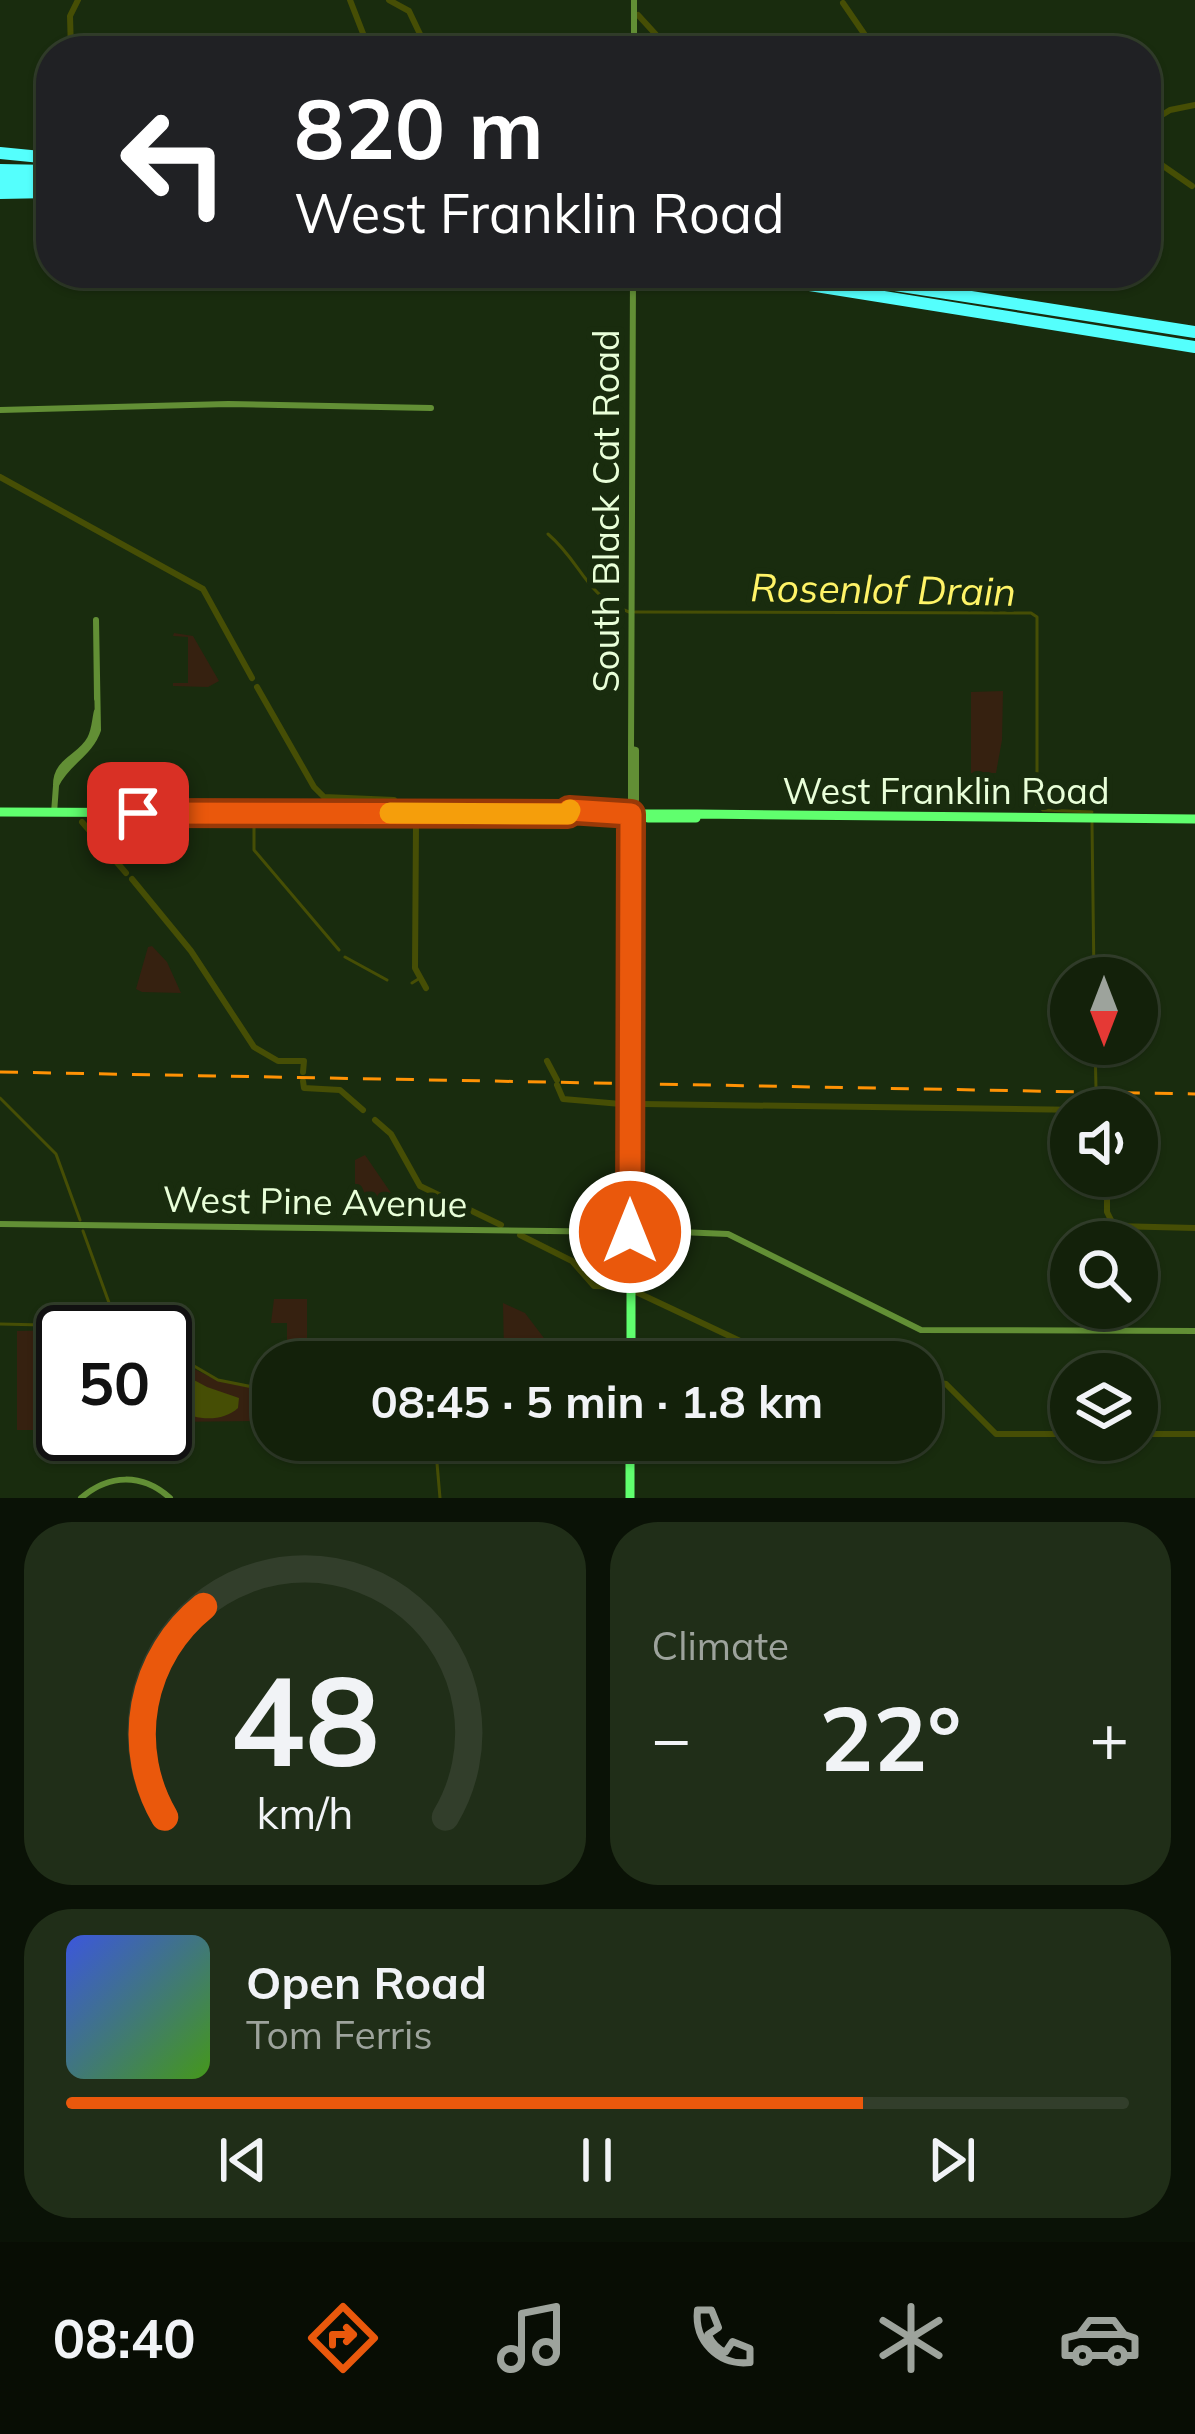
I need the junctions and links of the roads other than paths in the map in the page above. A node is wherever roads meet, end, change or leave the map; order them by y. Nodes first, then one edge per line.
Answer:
1 (634, 0) edge
2 (634, 36) edge
3 (0, 153) edge
4 (36, 157) edge
5 (0, 170) edge
6 (36, 171) edge
7 (0, 181) edge
8 (36, 182) edge
9 (36, 193) edge
10 (0, 194) edge
11 (633, 288) edge
12 (828, 288) edge
13 (914, 288) edge
14 (1195, 332) edge
15 (1195, 347) edge
16 (431, 408) dead end
17 (0, 410) edge
18 (97, 610) dead end
19 (632, 811) junction
20 (0, 812) edge
21 (54, 813) junction
22 (1195, 819) edge
23 (0, 1224) edge
24 (630, 1231) junction
25 (1195, 1331) edge
26 (631, 1341) edge
27 (630, 1461) edge
28 (81, 1498) edge
29 (170, 1498) edge
30 (630, 1498) edge

1 - 2 street
3 - 4 highway
5 - 6 highway
7 - 8 highway
9 - 10 highway
11 - 19 street, South Black Cat Road
12 - 15 highway
13 - 14 highway
16 - 17 street
18 - 21 street
19 - 21 main road, West Franklin Road
19 - 22 main road, West Franklin Road
19 - 24 main road
20 - 21 main road, West Franklin Road
23 - 24 street, West Pine Avenue
24 - 25 street, West Pine Avenue
24 - 26 main road
27 - 30 main road
28 - 29 street

